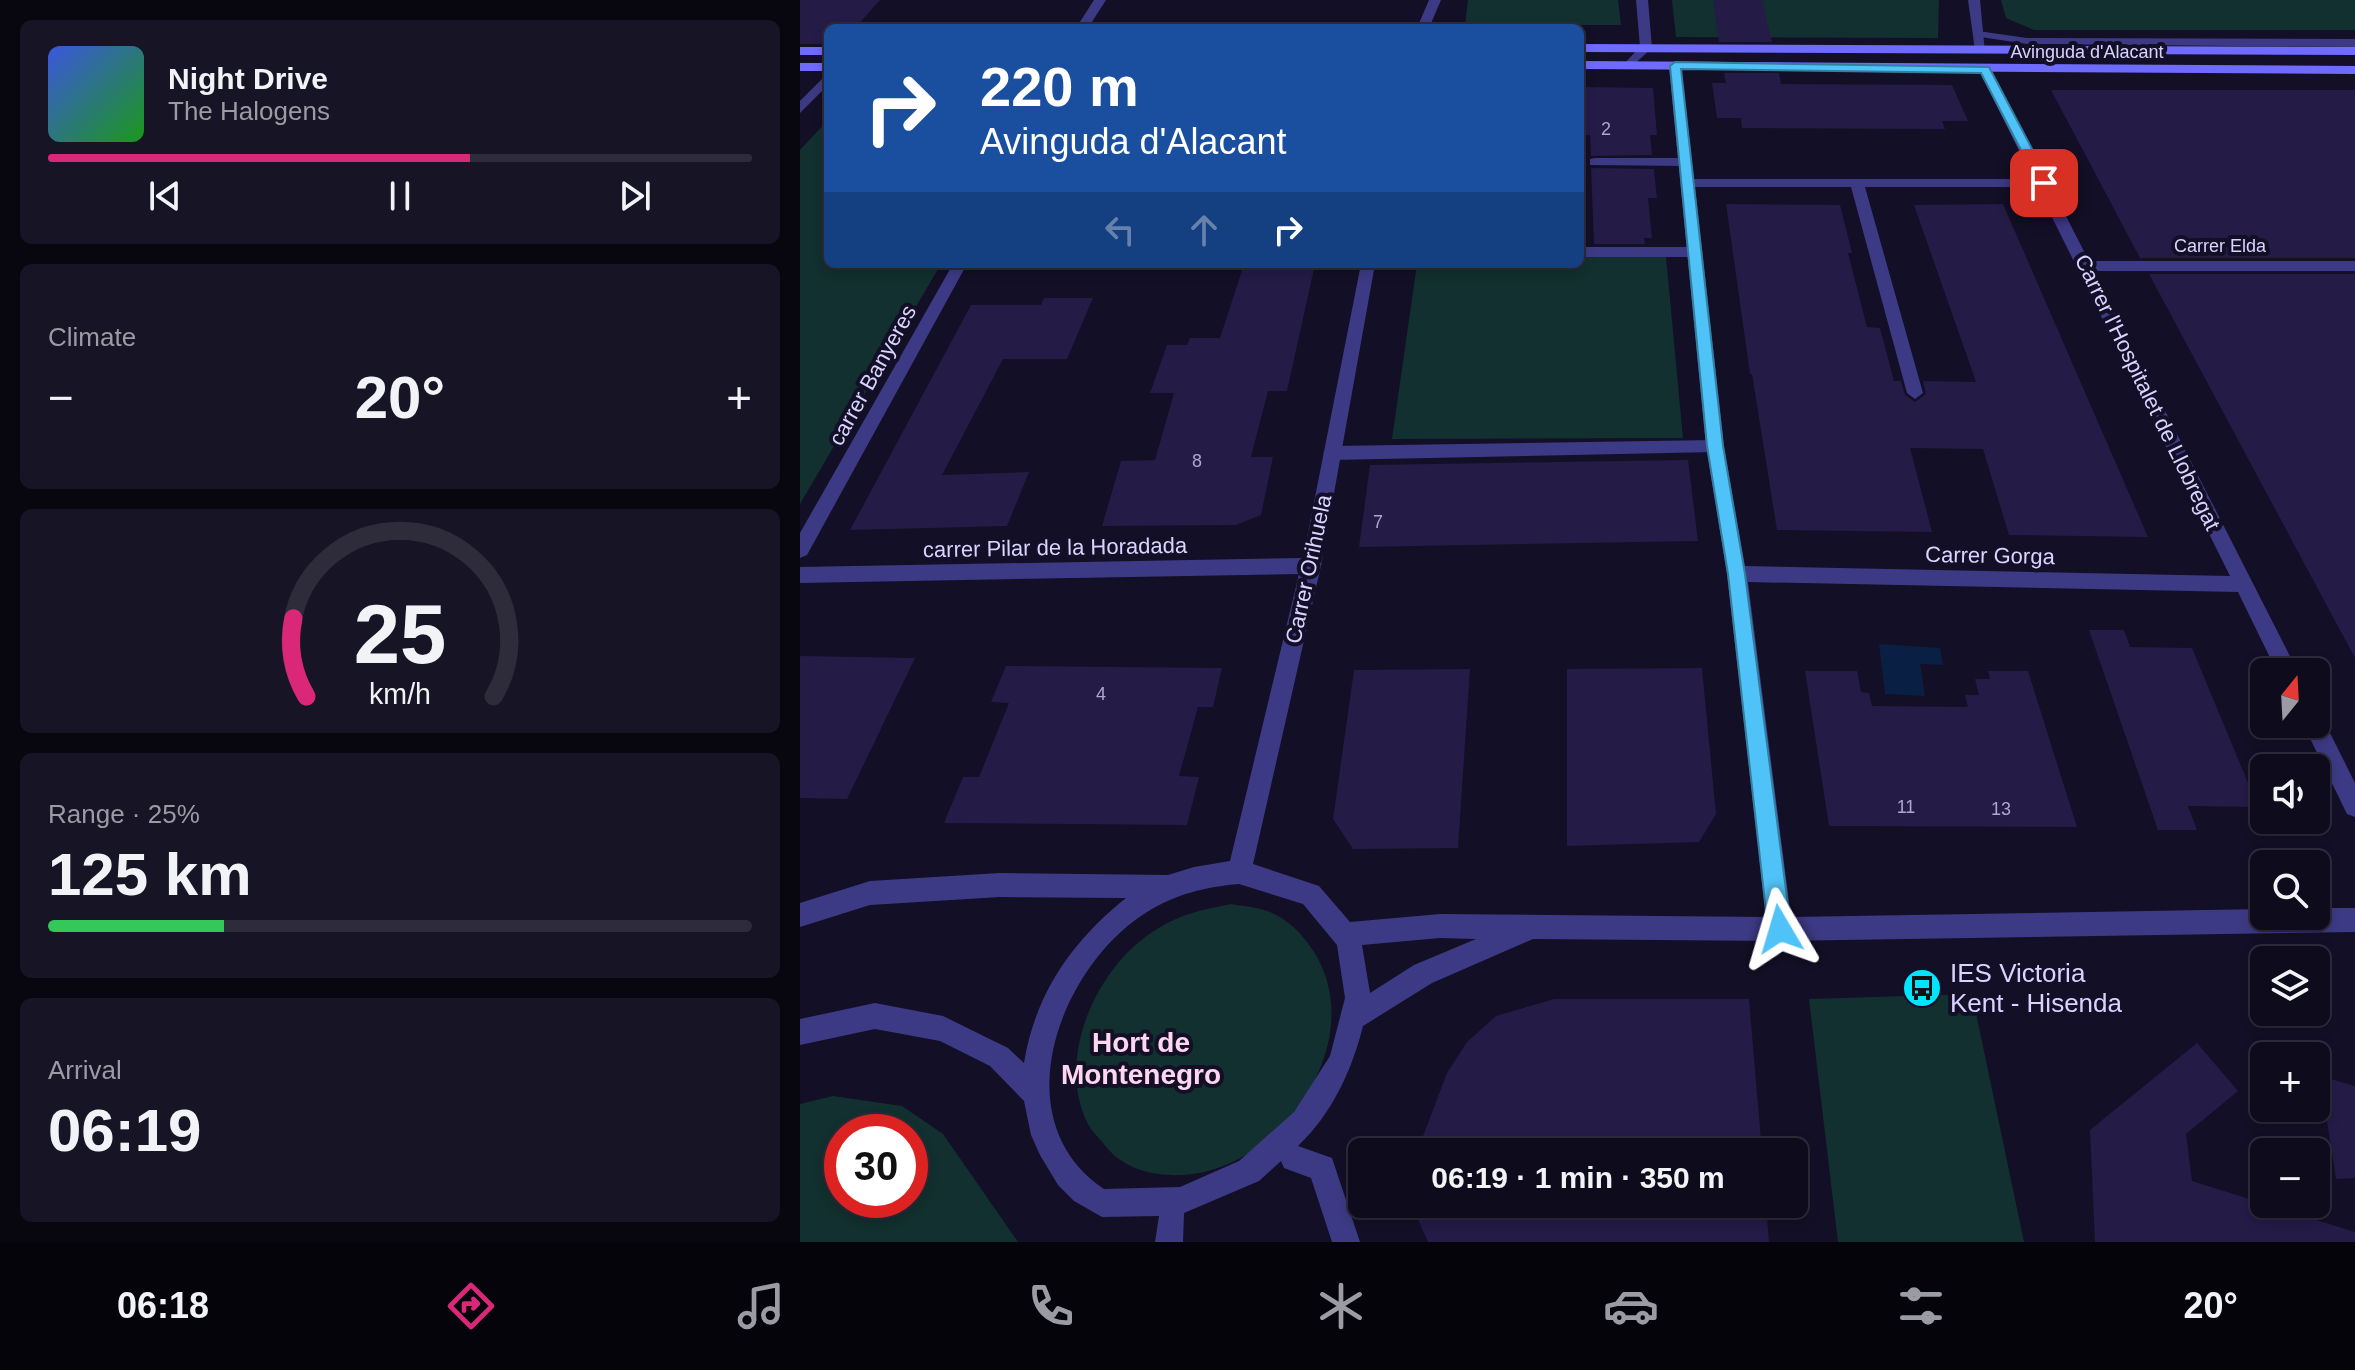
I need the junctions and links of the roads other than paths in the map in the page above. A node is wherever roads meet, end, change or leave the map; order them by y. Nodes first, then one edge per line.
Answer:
1 (1100, 0) edge
2 (1435, 0) edge
3 (1642, 0) edge
4 (1974, 0) edge
5 (1085, 24) edge
6 (1425, 24) edge
7 (1978, 34) junction
8 (2355, 43) edge
9 (1584, 48) edge
10 (1646, 48) junction
11 (1981, 50) junction
12 (800, 51) edge
13 (824, 51) edge
14 (2355, 51) edge
15 (1584, 65) edge
16 (1629, 65) junction
17 (1675, 66) junction
18 (800, 67) edge
19 (824, 67) edge
20 (1985, 70) junction
21 (2355, 70) edge
22 (824, 82) edge
23 (800, 109) edge
24 (1595, 162) dead end
25 (1684, 162) junction
26 (1689, 183) junction
27 (1857, 183) junction
28 (2044, 183) junction
29 (1584, 252) edge
30 (1696, 252) junction
31 (2085, 266) junction
32 (2355, 266) edge
33 (958, 268) edge
34 (1367, 268) edge
35 (1915, 393) dead end
36 (1715, 446) junction
37 (1332, 453) junction
38 (800, 550) edge
39 (1311, 566) junction
40 (1737, 574) junction
41 (800, 575) edge
42 (2243, 584) junction
43 (2281, 658) edge
44 (2321, 738) edge
45 (2355, 806) edge
46 (1239, 872) junction
47 (1169, 886) junction
48 (800, 915) edge
49 (2355, 920) edge
50 (1538, 925) junction
51 (1780, 929) junction
52 (1342, 935) junction
53 (1358, 1015) junction
54 (800, 1032) edge
55 (1037, 1095) junction
56 (1294, 1158) junction
57 (1170, 1230) edge
58 (1346, 1242) edge

1 - 5 street
2 - 6 street
3 - 10 street
4 - 7 street
7 - 8 street
7 - 11 street
9 - 10 main road, Avinguda d'Alacant
10 - 11 main road, Avinguda d'Alacant
10 - 16 street
11 - 14 main road, Avinguda d'Alacant
12 - 13 main road
15 - 16 main road, Avinguda d'Alacant
16 - 17 main road, Avinguda d'Alacant
17 - 20 main road, Avinguda d'Alacant
17 - 25 street
18 - 19 main road
20 - 21 main road, Avinguda d'Alacant
20 - 28 street, Carrer l'Hospitalet de Llobregat
22 - 23 street
24 - 25 street
25 - 26 street
26 - 27 street
26 - 30 street
27 - 28 street
27 - 35 street
28 - 31 street, Carrer l'Hospitalet de Llobregat
29 - 30 street
30 - 36 street
31 - 32 street, Carrer Elda
31 - 42 street, Carrer l'Hospitalet de Llobregat
33 - 38 street, carrer Banyeres
34 - 37 street, Carrer Orihuela
36 - 37 street
36 - 40 street
37 - 39 street, Carrer Orihuela
39 - 41 street, carrer Pilar de la Horadada
39 - 46 street, Carrer Orihuela
40 - 42 street, Carrer Gorga
40 - 51 street
42 - 43 street, Carrer l'Hospitalet de Llobregat
44 - 45 street
46 - 47 street
46 - 52 street
47 - 48 street
47 - 55 street
49 - 51 street
50 - 51 street
50 - 52 street
50 - 53 street
52 - 53 street
53 - 56 street
54 - 55 street
55 - 57 street
56 - 57 street
56 - 58 street

